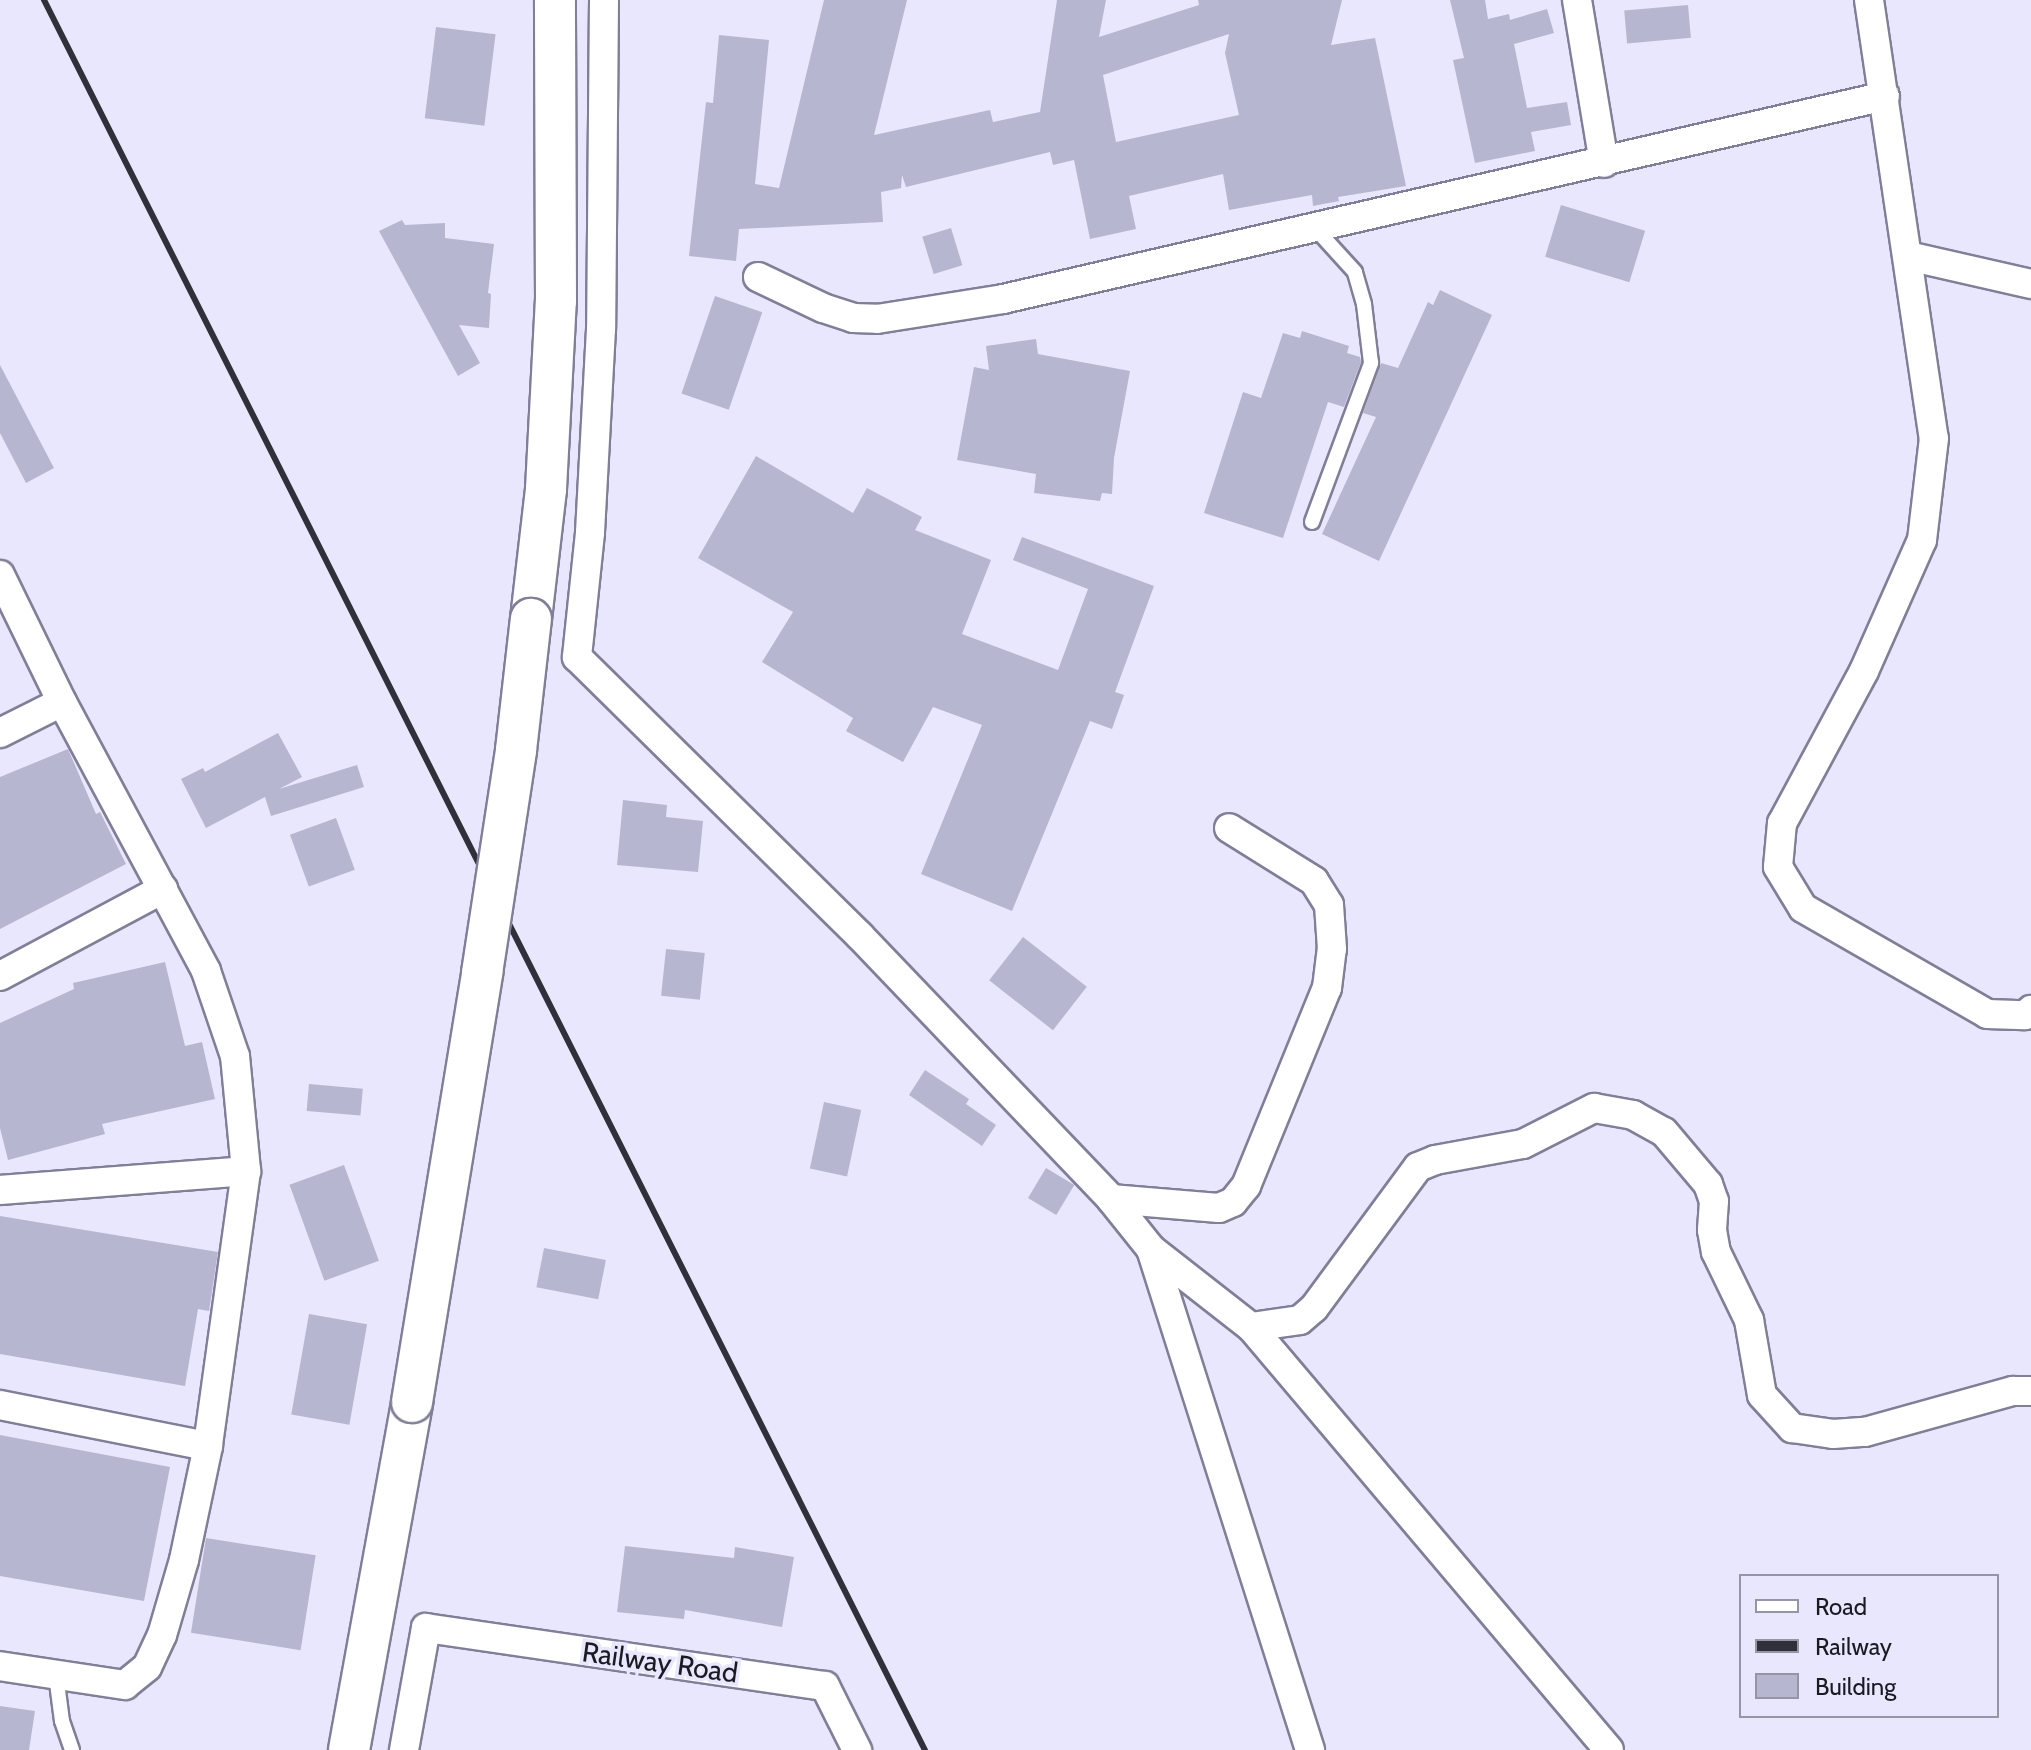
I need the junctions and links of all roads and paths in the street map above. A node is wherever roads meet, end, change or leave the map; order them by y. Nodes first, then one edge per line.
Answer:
1 (555, 0) edge
2 (604, 0) edge
3 (1577, 0) edge
4 (1869, 0) edge
5 (601, 50) junction
6 (554, 52) junction
7 (1885, 96) junction
8 (1604, 163) junction
9 (1315, 228) junction
10 (1908, 256) junction
11 (758, 277) dead end
12 (2031, 284) edge
13 (1312, 522) dead end
14 (0, 575) edge
15 (62, 702) junction
16 (0, 733) edge
17 (1229, 828) dead end
18 (163, 889) junction
19 (0, 976) edge
20 (2031, 1010) edge
21 (246, 1171) junction
22 (0, 1190) edge
23 (1111, 1199) junction
24 (1151, 1249) junction
25 (1251, 1327) junction
26 (2031, 1391) edge
27 (0, 1405) edge
28 (208, 1446) junction
29 (0, 1666) edge
30 (56, 1675) junction
31 (72, 1750) edge
32 (349, 1750) edge
33 (404, 1750) edge
34 (857, 1750) edge
35 (1310, 1750) edge
36 (1609, 1750) edge

1 - 6 main road
2 - 5 street
3 - 8 street
4 - 7 street
5 - 6 street
5 - 23 street
6 - 32 main road, bridge
7 - 8 street
7 - 10 street
8 - 9 street
9 - 11 street
9 - 13 lane
10 - 12 street
10 - 20 street
14 - 15 street
15 - 16 street
15 - 18 street
17 - 23 street
18 - 19 street
18 - 21 street
21 - 22 street
21 - 28 street
23 - 24 street
24 - 25 street
24 - 35 street
25 - 26 street
25 - 36 street
27 - 28 street
28 - 30 street
29 - 30 street
30 - 31 lane
33 - 34 street, Railway Road

